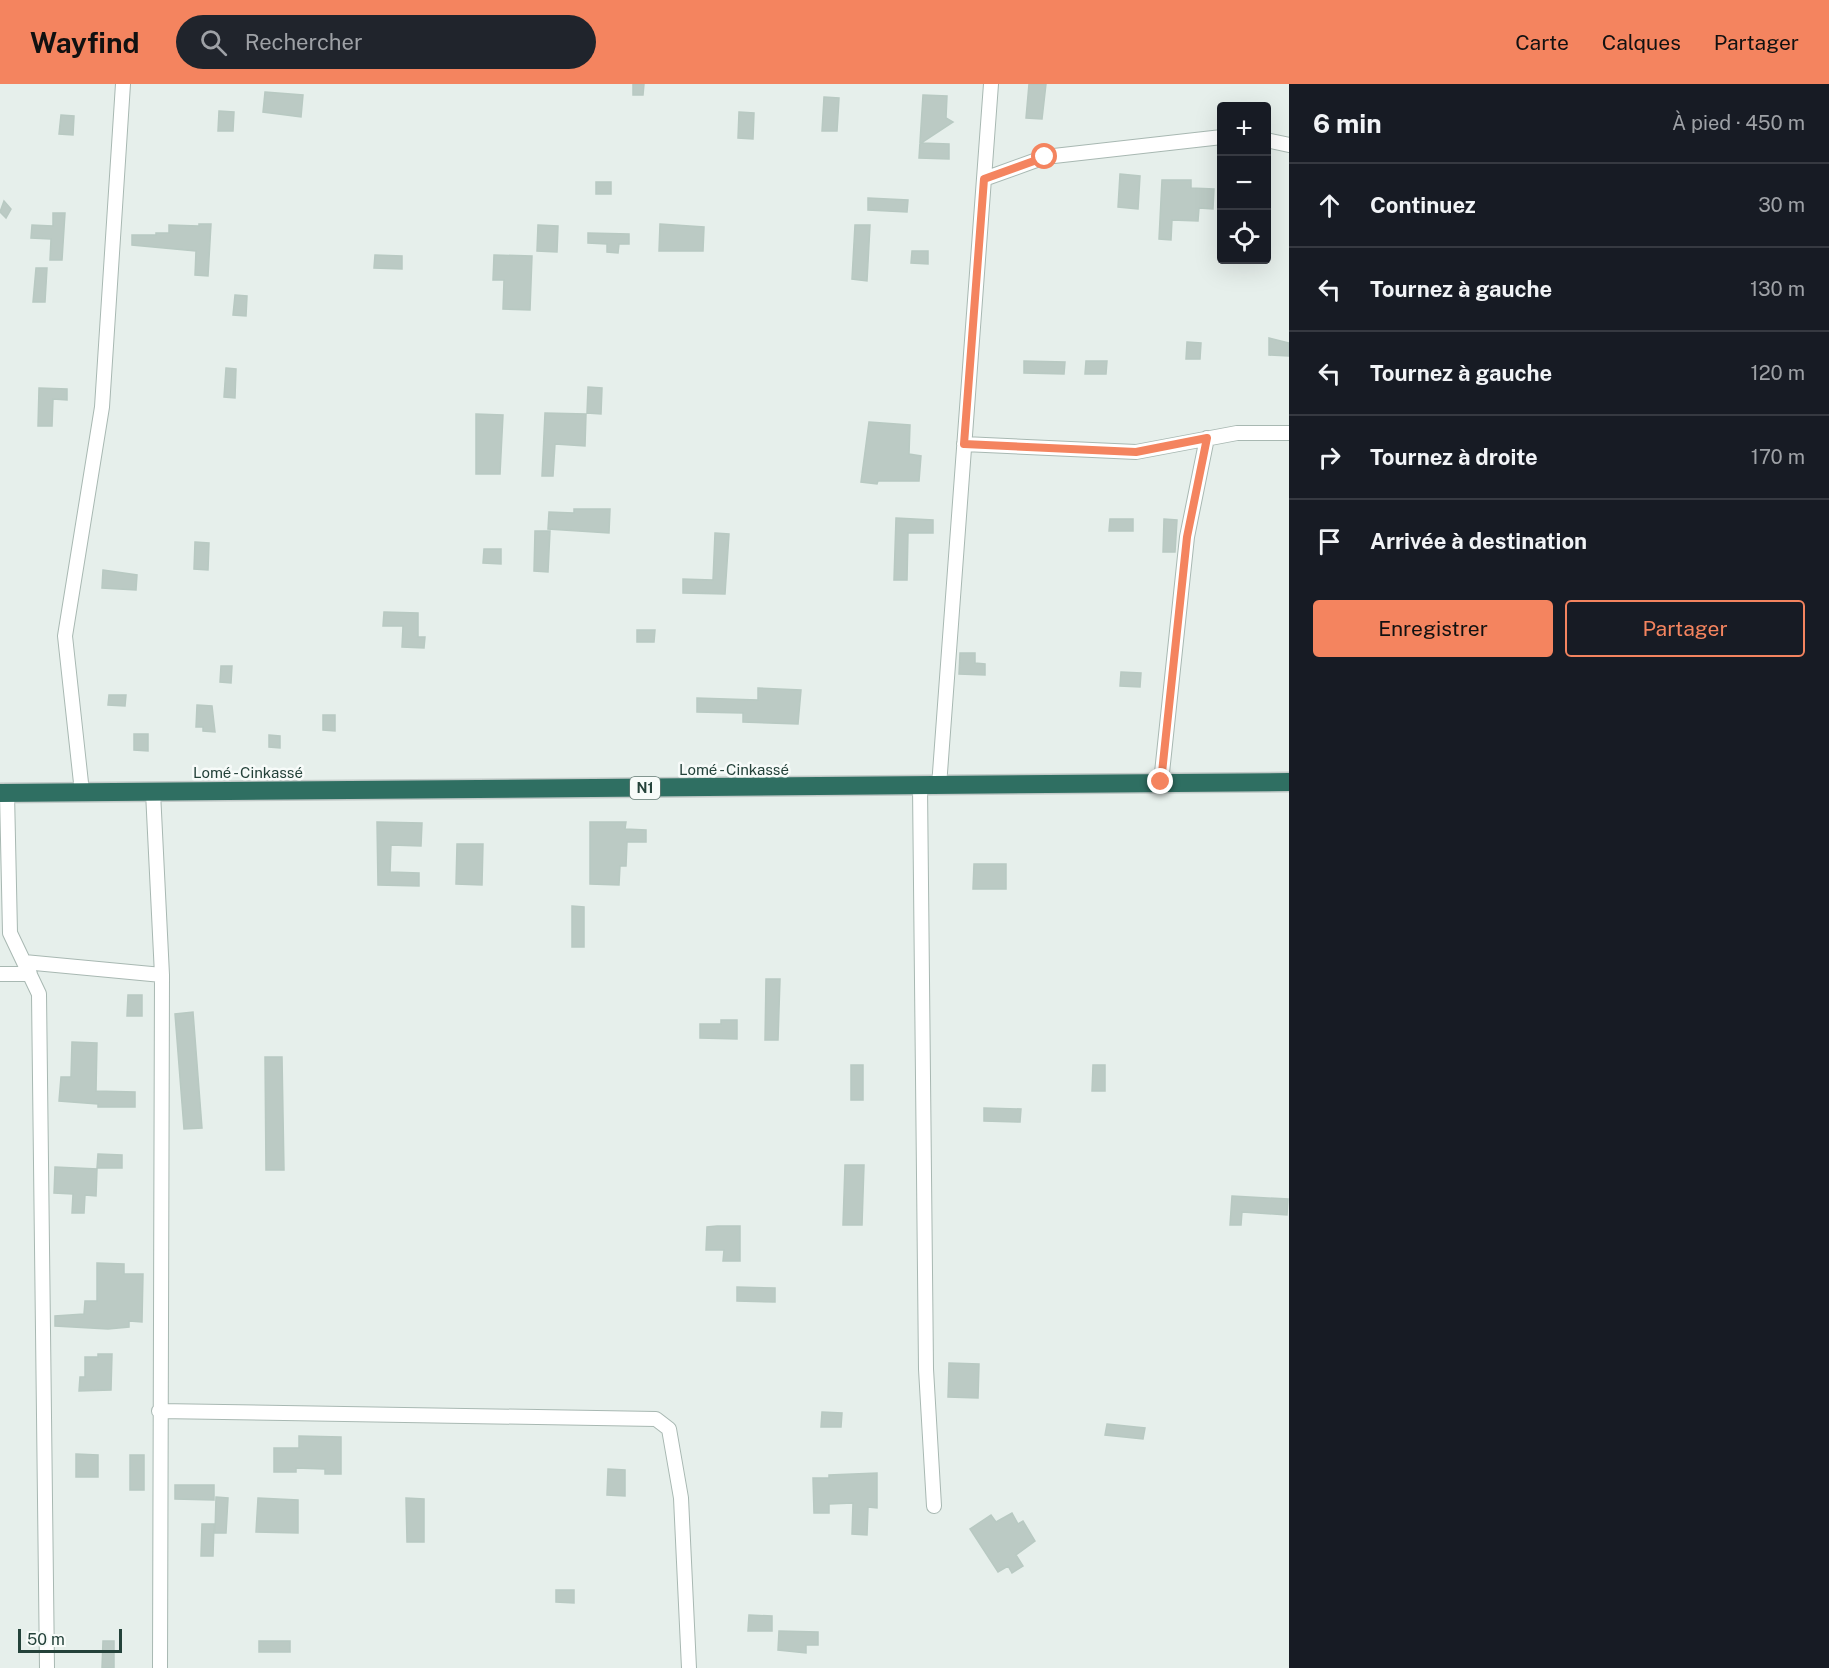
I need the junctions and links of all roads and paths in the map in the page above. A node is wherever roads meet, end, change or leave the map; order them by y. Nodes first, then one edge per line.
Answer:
1 (123, 84) edge
2 (991, 84) edge
3 (1217, 136) edge
4 (1271, 141) edge
5 (1289, 146) edge
6 (984, 179) junction
7 (1289, 433) edge
8 (1207, 438) junction
9 (964, 444) junction
10 (1161, 782) junction
11 (1289, 782) edge
12 (929, 786) junction
13 (82, 792) junction
14 (153, 792) junction
15 (3, 793) edge
16 (27, 968) junction
17 (0, 974) edge
18 (162, 975) junction
19 (159, 1411) junction
20 (934, 1506) dead end
21 (47, 1668) edge
22 (160, 1668) edge
23 (689, 1668) edge

1 - 13 street
2 - 6 street
3 - 6 street
4 - 5 street
6 - 9 street
7 - 8 street
8 - 9 street
8 - 10 street
9 - 12 street
10 - 11 highway, Lomé - Cinkassé / N1
10 - 12 highway, Lomé - Cinkassé / N1
12 - 14 highway, Lomé - Cinkassé / N1
12 - 20 street
13 - 14 highway, Lomé - Cinkassé / N1
13 - 15 highway, Lomé - Cinkassé / N1
14 - 18 street
15 - 16 street
16 - 17 street
16 - 18 street
16 - 21 street
18 - 19 street
19 - 22 street
19 - 23 street

